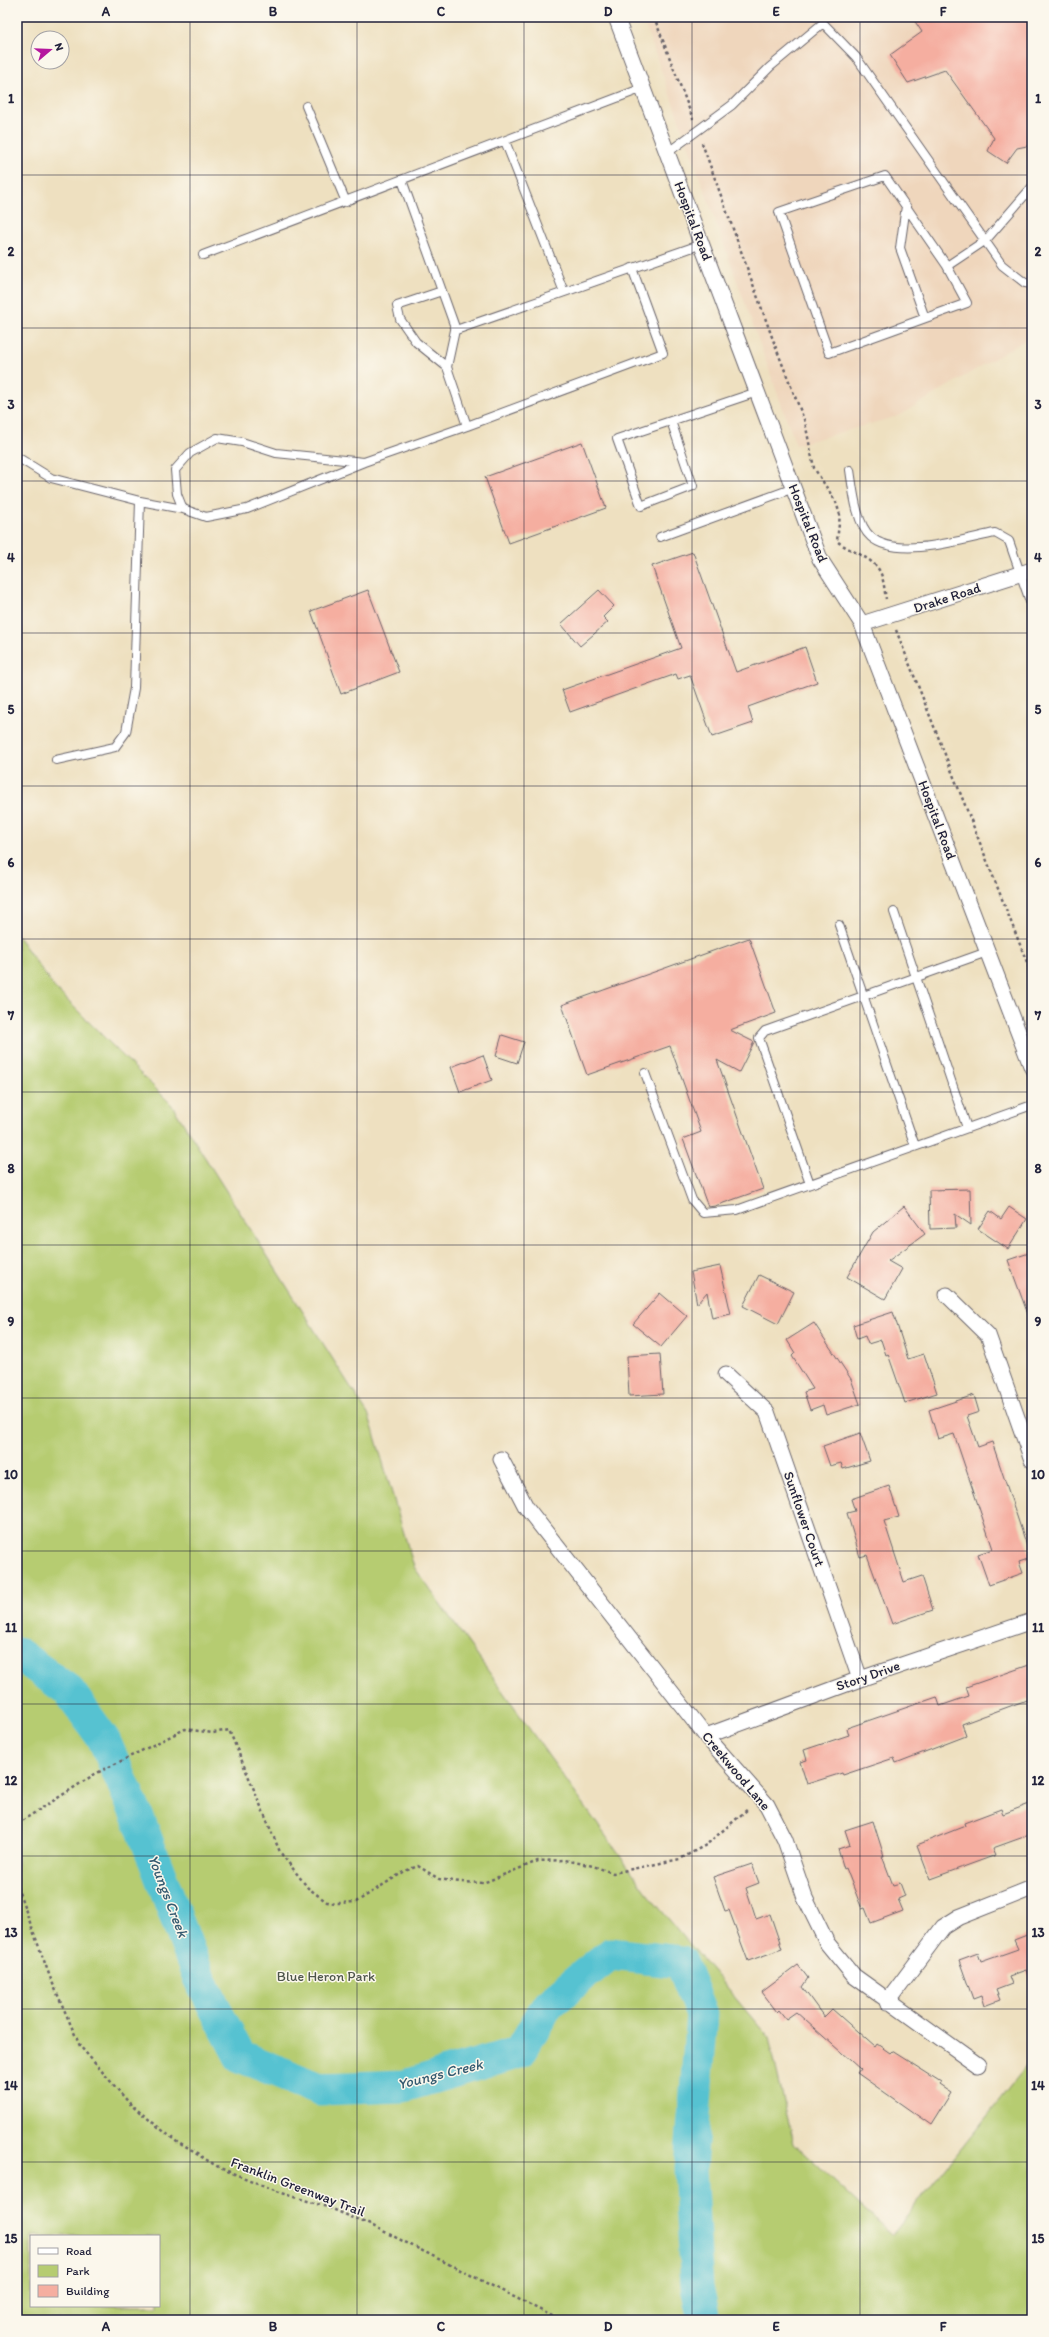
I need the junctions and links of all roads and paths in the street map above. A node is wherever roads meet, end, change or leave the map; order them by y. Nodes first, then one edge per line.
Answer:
1 (616, 17) edge
2 (821, 20) edge
3 (643, 88) junction
4 (306, 106) dead end
5 (506, 141) junction
6 (667, 153) junction
7 (402, 180) junction
8 (1032, 187) edge
9 (346, 202) junction
10 (906, 206) junction
11 (986, 240) junction
12 (702, 244) junction
13 (203, 256) dead end
14 (947, 266) junction
15 (632, 268) junction
16 (1032, 284) edge
17 (442, 291) junction
18 (564, 292) junction
19 (925, 318) junction
20 (456, 330) junction
21 (447, 367) junction
22 (757, 392) junction
23 (671, 421) junction
24 (467, 426) junction
25 (17, 457) edge
26 (364, 462) junction
27 (850, 470) dead end
28 (794, 488) junction
29 (140, 501) junction
30 (183, 509) junction
31 (660, 537) dead end
32 (1026, 572) edge
33 (1032, 607) edge
34 (862, 624) junction
35 (56, 760) dead end
36 (894, 912) dead end
37 (839, 925) dead end
38 (988, 952) junction
39 (915, 977) junction
40 (864, 996) junction
41 (1032, 1068) edge
42 (645, 1073) dead end
43 (1032, 1105) edge
44 (967, 1128) junction
45 (916, 1146) junction
46 (810, 1184) junction
47 (947, 1295) dead end
48 (726, 1374) dead end
49 (501, 1459) dead end
50 (1032, 1460) edge
51 (1032, 1621) edge
52 (860, 1679) junction
53 (706, 1736) junction
54 (761, 1798) junction
55 (17, 1824) edge
56 (17, 1837) edge
57 (17, 1850) edge
58 (17, 1887) edge
59 (1032, 1888) edge
60 (887, 2002) junction
61 (978, 2065) dead end
62 (560, 2320) edge

1 - 3 street, Hospital Road
2 - 6 lane
2 - 11 lane
3 - 5 lane
3 - 6 street, Hospital Road
4 - 9 lane
5 - 7 lane
5 - 18 lane
6 - 12 street, Hospital Road
7 - 9 lane
7 - 17 lane
8 - 11 lane
9 - 13 lane
10 - 14 lane
10 - 19 lane
10 - 19 lane
11 - 14 lane
11 - 16 lane
12 - 15 lane
12 - 22 street, Hospital Road
14 - 19 lane
15 - 18 lane
15 - 24 lane
17 - 20 lane
17 - 21 lane
18 - 20 lane
20 - 21 lane
21 - 24 lane
22 - 23 lane
22 - 28 street, Hospital Road
23 - 23 lane
24 - 26 lane
25 - 29 lane
26 - 30 lane
26 - 30 lane
27 - 32 lane
28 - 31 lane
28 - 34 street, Hospital Road
29 - 30 lane
29 - 35 lane
32 - 33 lane
32 - 34 street, Drake Road
34 - 38 street, Hospital Road
36 - 39 lane
37 - 40 lane
38 - 39 lane
38 - 41 street, Hospital Road
39 - 40 lane
39 - 44 lane
40 - 45 lane
40 - 46 lane
42 - 46 lane
43 - 44 lane
44 - 45 lane
45 - 46 lane
47 - 50 street
48 - 52 street, Sunflower Court
49 - 53 street, Creekwood Lane
51 - 52 street, Story Drive
52 - 53 street, Story Drive
53 - 54 street, Creekwood Lane
54 - 55 path
54 - 60 street, Creekwood Lane
56 - 57 path
58 - 62 path, Franklin Greenway Trail
59 - 60 street
60 - 61 street, Creekwood Lane

